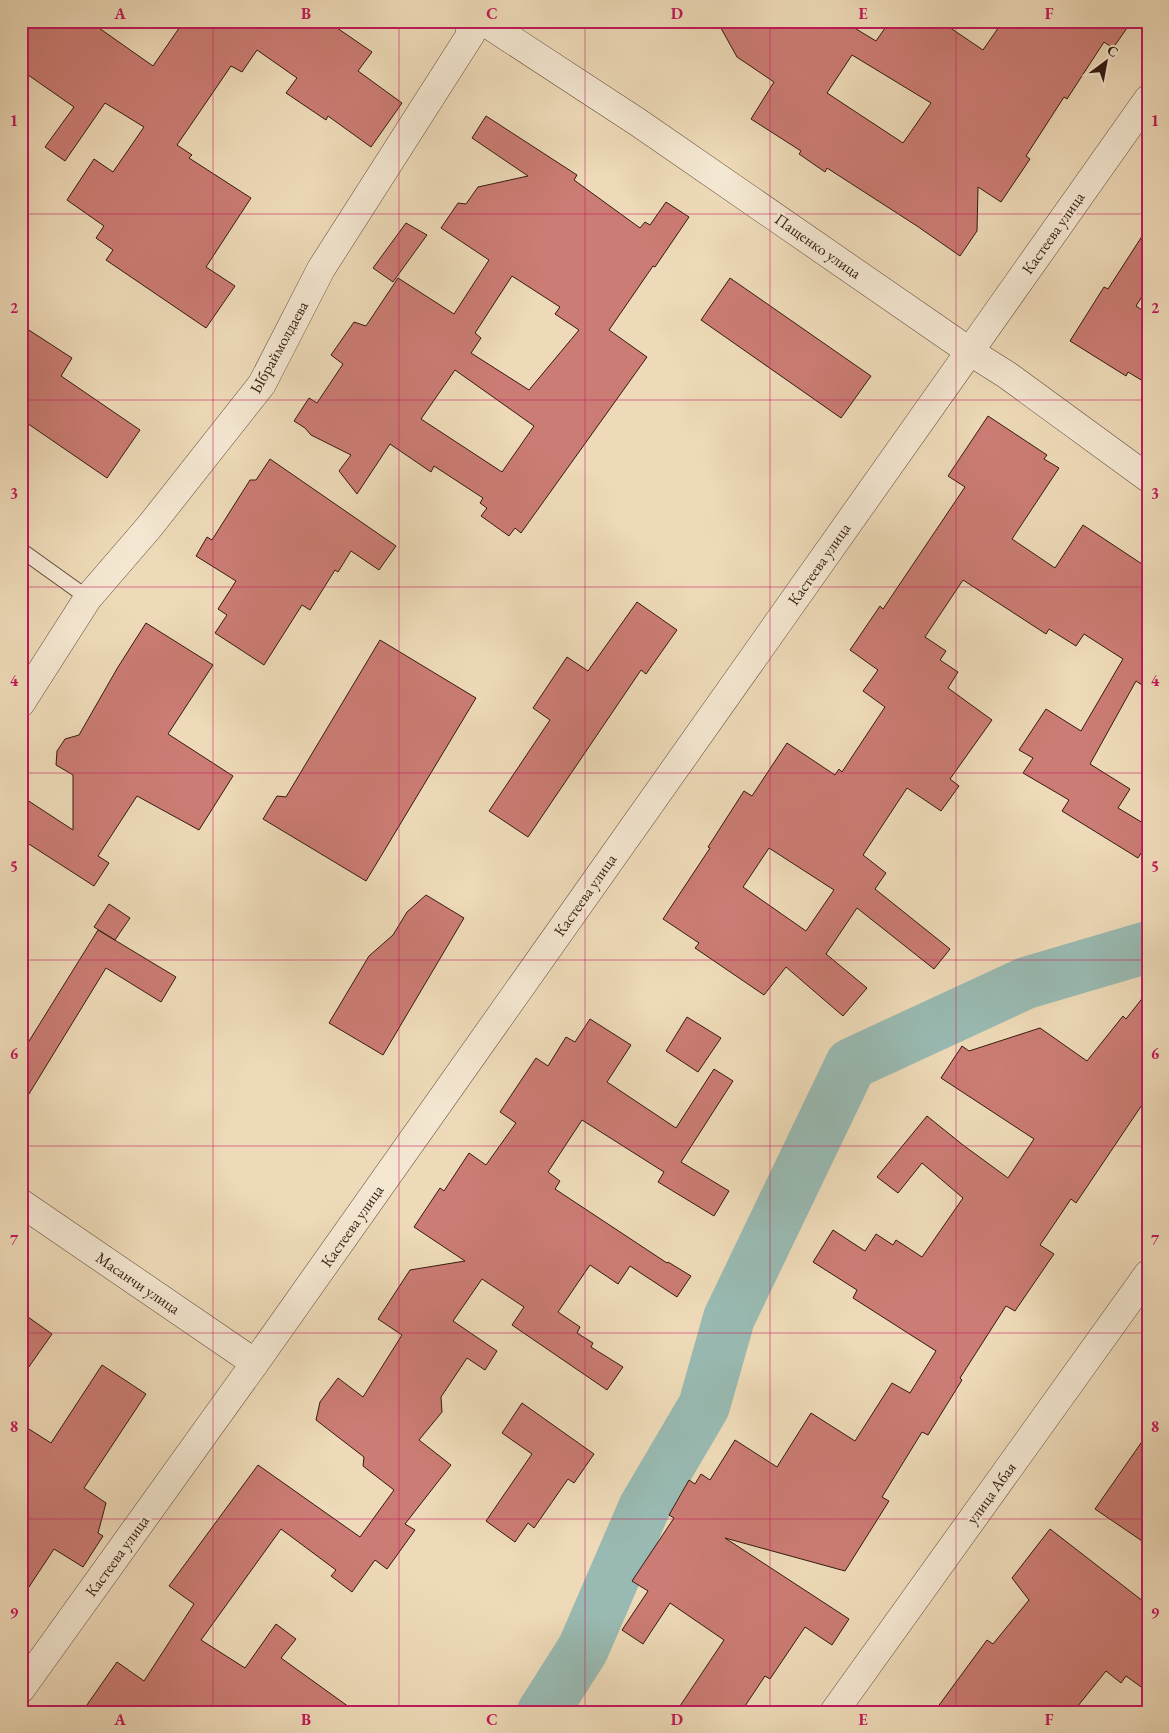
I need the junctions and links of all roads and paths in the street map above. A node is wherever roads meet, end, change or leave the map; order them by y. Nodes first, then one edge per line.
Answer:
1 (468, 21) edge
2 (483, 21) edge
3 (1148, 100) edge
4 (969, 351) junction
5 (1148, 478) edge
6 (21, 550) edge
7 (88, 598) junction
8 (21, 703) edge
9 (21, 1203) edge
10 (1148, 1274) edge
11 (254, 1363) junction
12 (21, 1689) edge
13 (834, 1712) edge

1 - 7 street, Ыбраймолдаева
2 - 4 street, Пащенко улица
3 - 4 street, Кастеева улица
4 - 5 street, Пащенко улица
4 - 11 street, Кастеева улица
6 - 7 lane
7 - 8 street, Ыбраймолдаева
9 - 11 street, Масанчи улица
10 - 13 street, улица Абая
11 - 12 street, Кастеева улица

